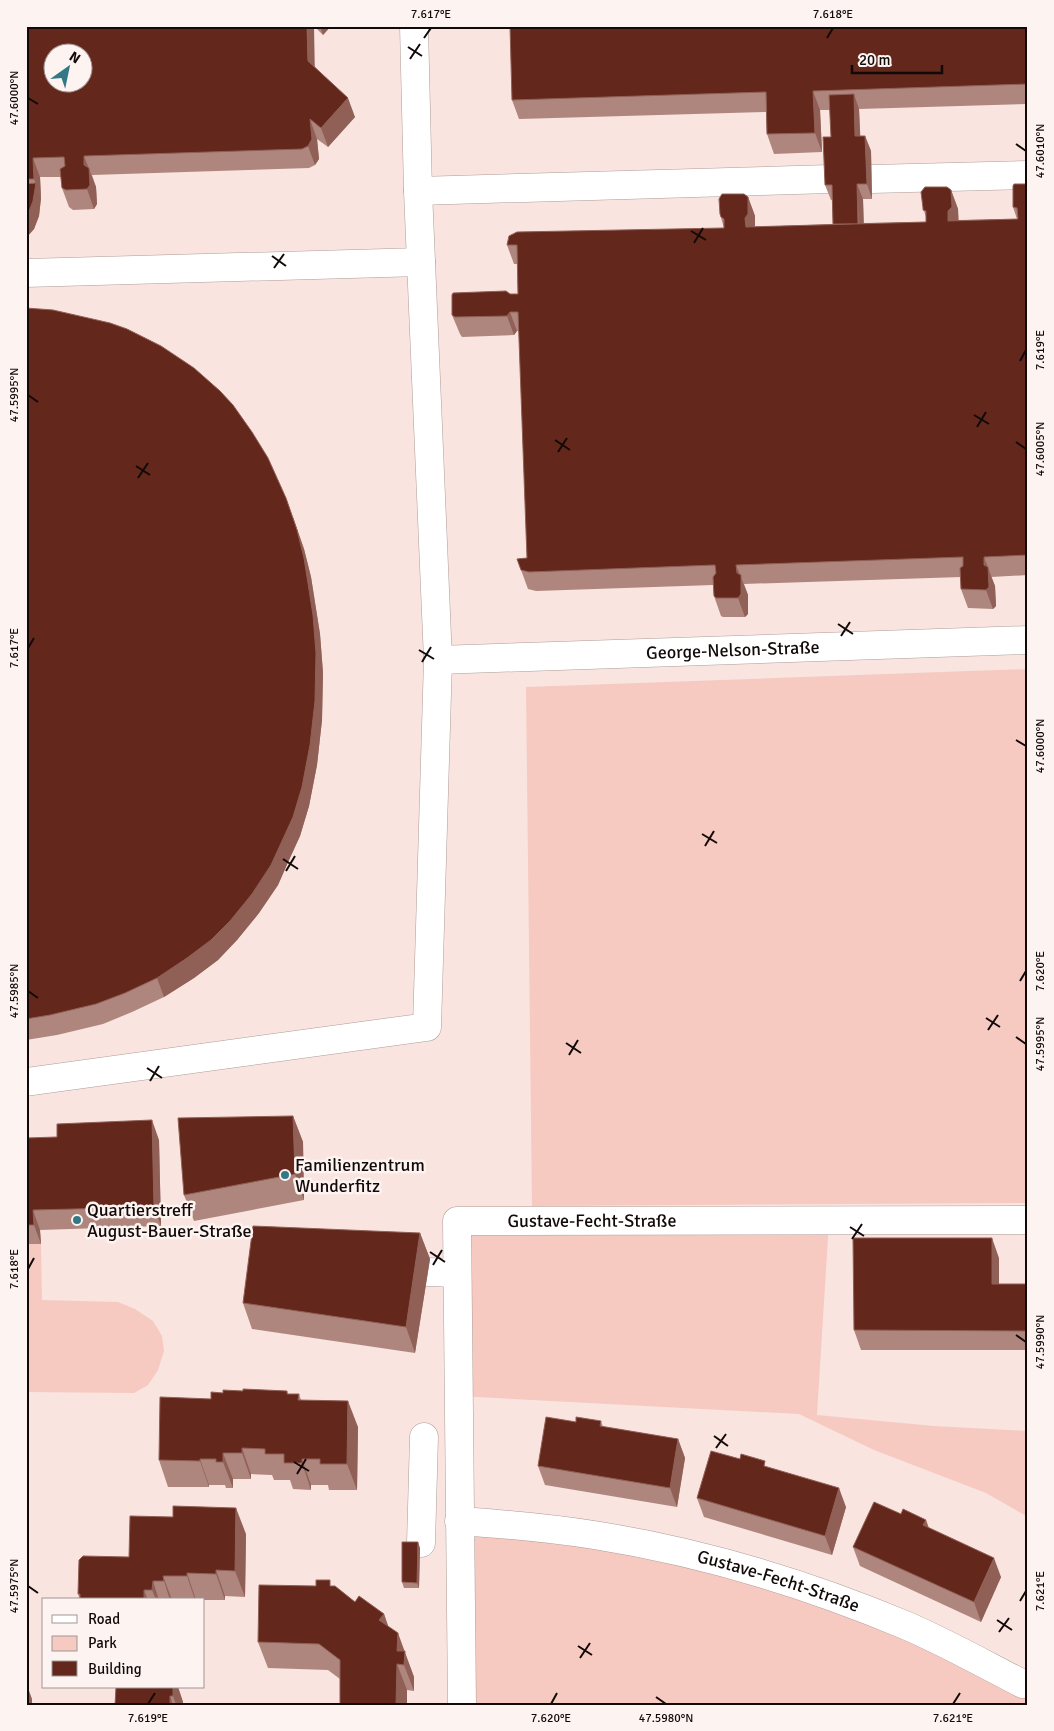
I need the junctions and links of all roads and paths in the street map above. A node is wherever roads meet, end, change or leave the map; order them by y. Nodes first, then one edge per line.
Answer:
1 (414, 26) edge
2 (1028, 174) edge
3 (872, 179) dead end
4 (830, 180) edge
5 (418, 191) junction
6 (421, 262) junction
7 (26, 273) edge
8 (1028, 640) edge
9 (438, 660) junction
10 (26, 1082) edge
11 (1028, 1220) edge
12 (428, 1272) dead end
13 (457, 1273) junction
14 (458, 1441) junction
15 (459, 1521) junction
16 (421, 1543) dead end
17 (1023, 1684) dead end
18 (462, 1705) edge

1 - 5 street
2 - 3 street
4 - 5 street
5 - 6 street
6 - 7 street
6 - 9 street
8 - 9 street, George-Nelson-Straße
9 - 10 street
11 - 13 street, Gustave-Fecht-Straße
12 - 13 street
13 - 14 street, Gustave-Fecht-Straße
14 - 15 street, Gustave-Fecht-Straße
14 - 16 street
15 - 17 street, Gustave-Fecht-Straße
15 - 18 street, Gustave-Fecht-Straße

